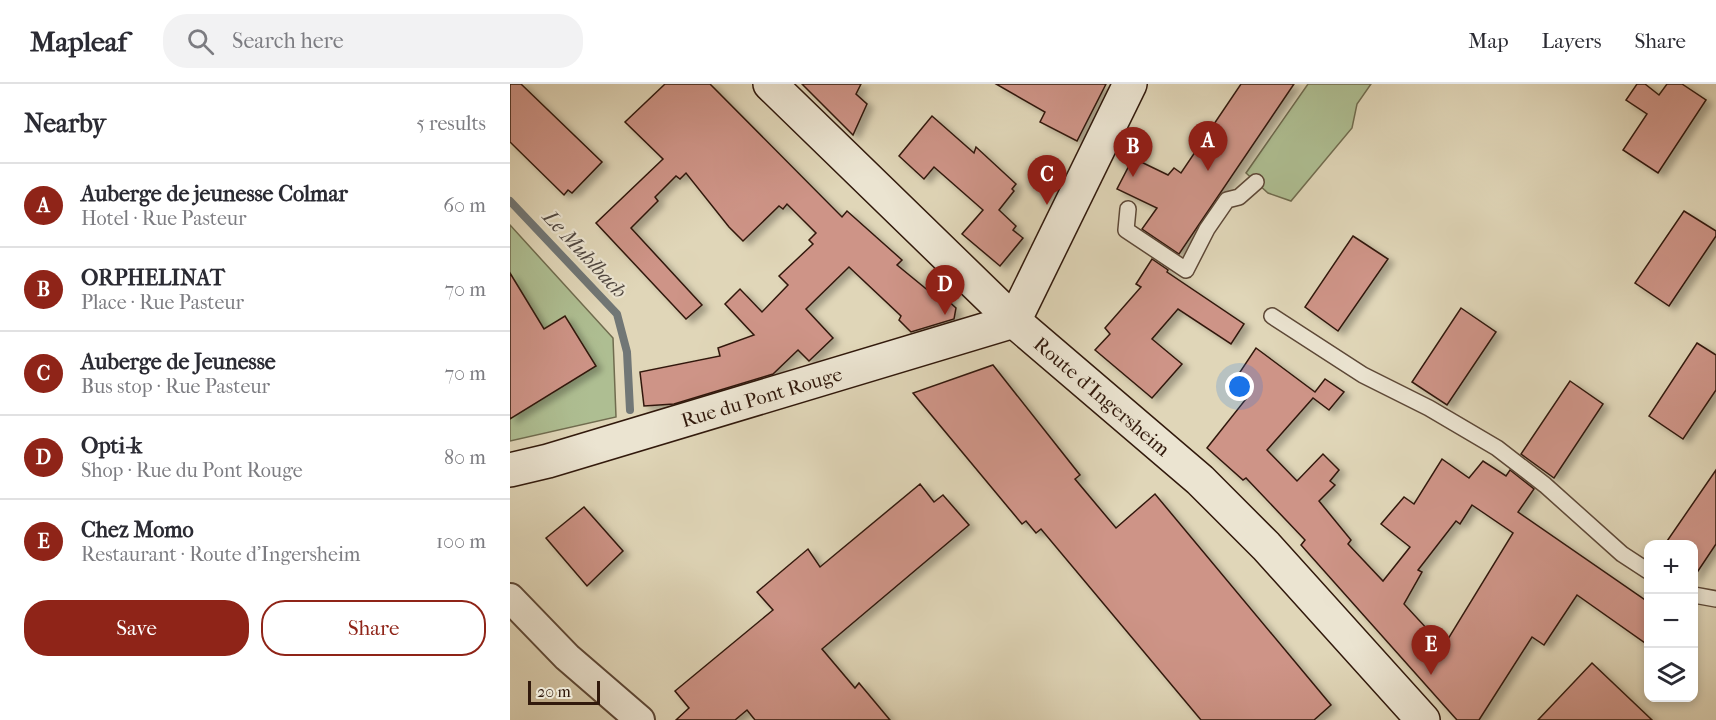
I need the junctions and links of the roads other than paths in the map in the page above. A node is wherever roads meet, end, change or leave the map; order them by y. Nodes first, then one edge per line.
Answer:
1 (770, 84) edge
2 (1130, 84) edge
3 (1256, 182) dead end
4 (1128, 209) dead end
5 (1272, 316) dead end
6 (1014, 321) junction
7 (510, 470) edge
8 (1644, 568) edge
9 (1698, 596) edge
10 (510, 598) edge
11 (1716, 599) edge
12 (640, 720) edge
13 (1423, 720) edge

1 - 6 main road, Route d'Ingersheim
2 - 6 main road
3 - 4 lane
5 - 8 lane
6 - 7 main road, Rue du Pont Rouge
6 - 13 main road, Route d'Ingersheim
9 - 11 lane
10 - 12 street

